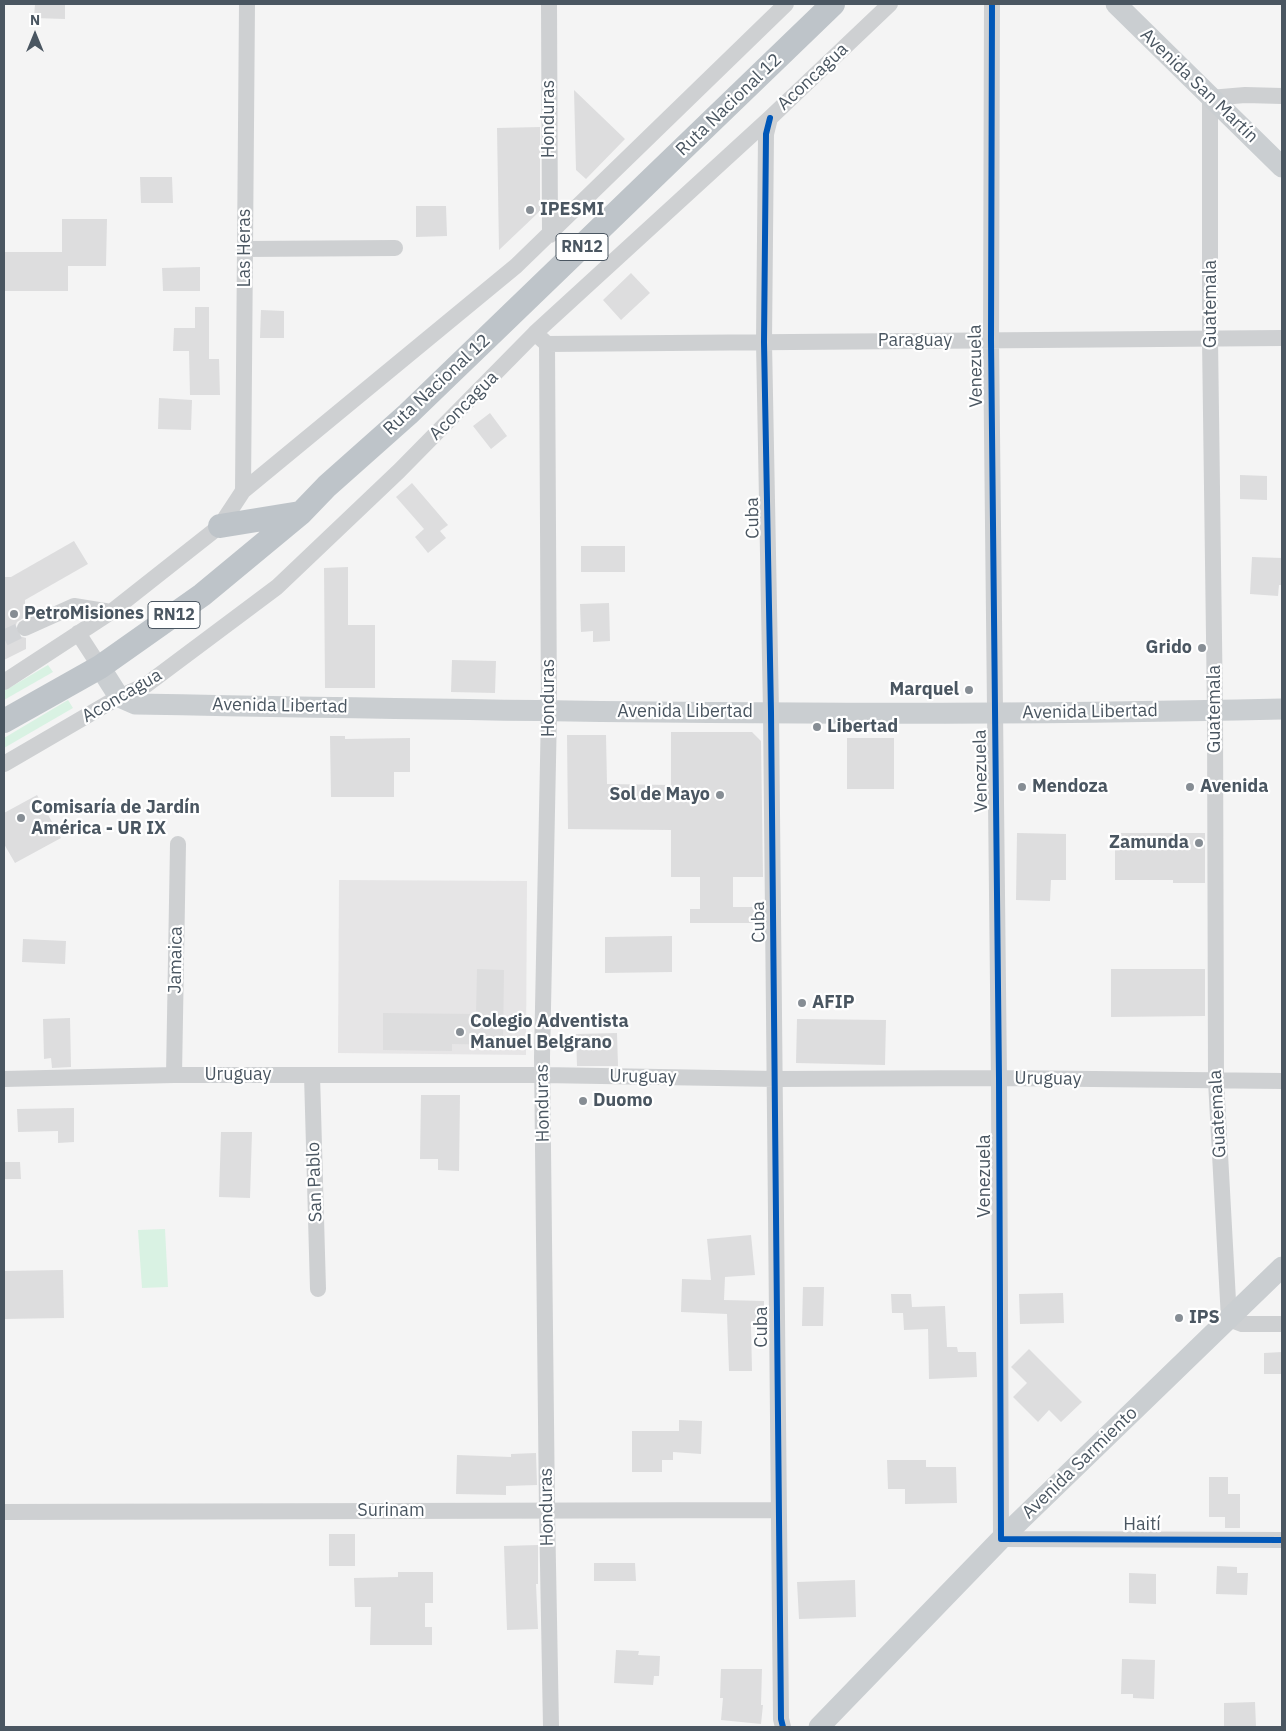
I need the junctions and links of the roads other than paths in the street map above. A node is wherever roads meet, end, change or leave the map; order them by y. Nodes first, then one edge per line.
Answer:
1 (247, 4) edge
2 (549, 4) edge
3 (786, 4) edge
4 (833, 4) edge
5 (890, 4) edge
6 (992, 4) edge
7 (1116, 4) edge
8 (774, 10) edge
9 (1282, 96) edge
10 (1210, 98) junction
11 (770, 118) junction
12 (1282, 167) edge
13 (550, 235) junction
14 (395, 248) dead end
15 (245, 249) junction
16 (541, 338) junction
17 (1282, 338) edge
18 (1210, 339) junction
19 (991, 340) junction
20 (764, 342) junction
21 (244, 491) junction
22 (301, 513) junction
23 (220, 526) junction
24 (111, 612) junction
25 (25, 628) tunnel mouth
26 (78, 634) junction
27 (100, 667) junction
28 (4, 682) edge
29 (119, 697) junction
30 (1282, 709) edge
31 (1215, 710) junction
32 (549, 712) junction
33 (772, 712) junction
34 (996, 713) junction
35 (4, 721) edge
36 (4, 764) edge
37 (178, 844) dead end
38 (174, 1075) junction
39 (312, 1075) junction
40 (543, 1075) junction
41 (999, 1078) junction
42 (4, 1079) edge
43 (776, 1079) junction
44 (1216, 1081) junction
45 (1282, 1081) edge
46 (1282, 1267) edge
47 (318, 1289) dead end
48 (1229, 1319) junction
49 (1282, 1324) edge
50 (779, 1510) junction
51 (547, 1511) junction
52 (4, 1512) edge
53 (1001, 1539) junction
54 (1282, 1540) edge
55 (551, 1727) edge
56 (783, 1727) edge
57 (819, 1727) edge

1 - 15 street, Las Heras
2 - 13 street, Honduras
3 - 8 street
4 - 22 highway, Ruta Nacional 12 / RN12
5 - 11 street, Aconcagua
6 - 19 street, Venezuela
7 - 10 main road, Avenida San Martín
8 - 13 street
9 - 10 street
10 - 12 main road, Avenida San Martín
10 - 18 street, Guatemala
11 - 16 street, Aconcagua
11 - 20 street, Cuba
13 - 21 street
14 - 15 street
15 - 21 street, Las Heras
16 - 20 street, Paraguay
16 - 29 street, Aconcagua
16 - 32 street, Honduras
17 - 18 street, Paraguay
18 - 19 street, Paraguay
18 - 31 street, Guatemala
19 - 20 street, Paraguay
19 - 34 street, Venezuela
20 - 33 street, Cuba
21 - 23 street
22 - 23 highway
22 - 27 highway, Ruta Nacional 12 / RN12
23 - 24 street
24 - 25 street
24 - 26 street
26 - 27 street
26 - 28 street
27 - 29 main road
27 - 35 highway, Ruta Nacional 12 / RN12
29 - 32 main road, Avenida Libertad
29 - 36 street, Aconcagua
30 - 31 main road, Avenida Libertad
31 - 34 main road, Avenida Libertad
31 - 44 street, Guatemala
32 - 33 main road, Avenida Libertad
32 - 40 street, Honduras
33 - 34 main road, Avenida Libertad
33 - 43 street, Cuba
34 - 41 street, Venezuela
37 - 38 street, Jamaica
38 - 39 street, Uruguay
38 - 42 street, Uruguay
39 - 40 street, Uruguay
39 - 47 street, San Pablo
40 - 43 street, Uruguay
40 - 51 street, Honduras
41 - 43 street, Uruguay
41 - 44 street, Uruguay
41 - 53 street, Venezuela
43 - 50 street, Cuba
44 - 45 street, Uruguay
44 - 48 street, Guatemala
46 - 48 main road, Avenida Sarmiento
48 - 49 street
48 - 53 main road, Avenida Sarmiento
50 - 51 street, Surinam
50 - 56 street, Cuba
51 - 52 street, Surinam
51 - 55 street, Honduras
53 - 54 street, Haití
53 - 57 main road, Avenida Sarmiento

